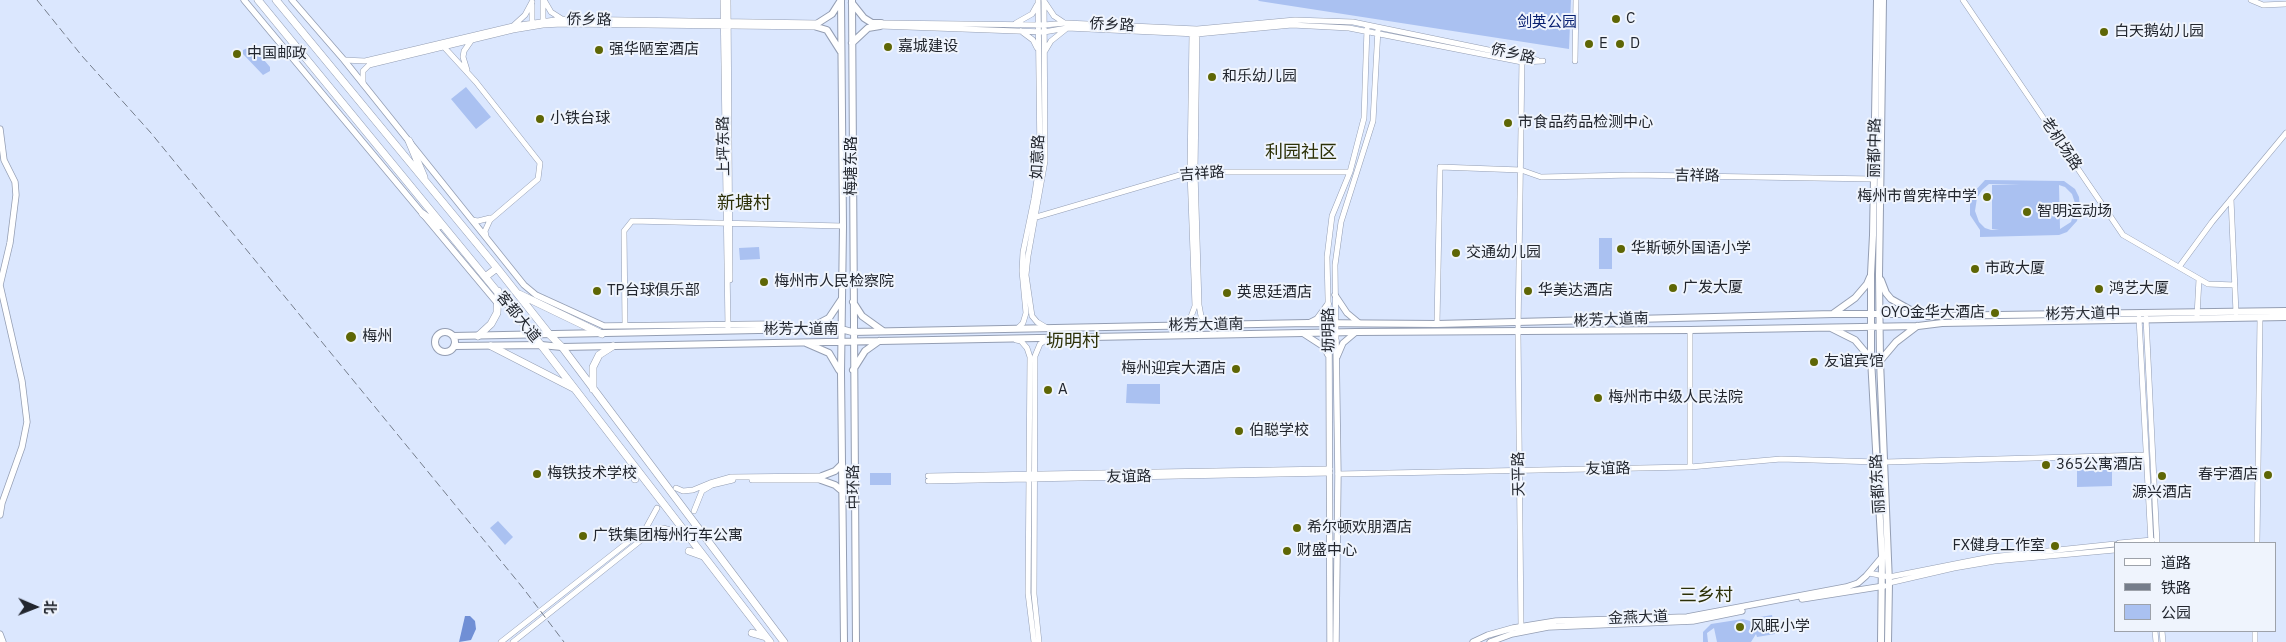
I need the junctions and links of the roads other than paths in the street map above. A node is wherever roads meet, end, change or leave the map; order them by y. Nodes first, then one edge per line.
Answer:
1 (244, 0) edge
2 (258, 0) edge
3 (276, 0) edge
4 (292, 0) edge
5 (543, 0) edge
6 (723, 0) edge
7 (728, 0) edge
8 (842, 0) edge
9 (1576, 0) edge
10 (1877, 0) edge
11 (1883, 0) edge
12 (1963, 0) edge
13 (2251, 0) edge
14 (532, 1) edge
15 (852, 1) edge
16 (1041, 1) edge
17 (2286, 4) edge
18 (562, 19) junction
19 (542, 23) junction
20 (725, 24) junction
21 (1012, 24) junction
22 (532, 25) junction
23 (818, 25) junction
24 (881, 25) junction
25 (1067, 25) junction
26 (513, 26) junction
27 (1041, 28) junction
28 (1367, 28) junction
29 (1378, 29) junction
30 (1021, 31) junction
31 (1194, 31) junction
32 (471, 40) junction
33 (852, 43) junction
34 (444, 47) junction
35 (1038, 52) junction
36 (842, 54) junction
37 (1044, 54) junction
38 (1522, 55) junction
39 (344, 60) junction
40 (1575, 61) dead end
41 (1522, 62) junction
42 (367, 63) junction
43 (468, 73) junction
44 (363, 86) junction
45 (0, 130) edge
46 (2286, 133) edge
47 (409, 141) junction
48 (1521, 170) junction
49 (1192, 172) junction
50 (1350, 172) junction
51 (1874, 179) junction
52 (427, 185) junction
53 (2231, 199) junction
54 (497, 213) junction
55 (423, 214) junction
56 (1033, 218) junction
57 (472, 220) junction
58 (727, 224) junction
59 (843, 226) junction
60 (447, 231) junction
61 (486, 236) junction
62 (2179, 267) junction
63 (497, 268) junction
64 (1871, 274) junction
65 (1879, 275) junction
66 (485, 277) junction
67 (2199, 279) junction
68 (2235, 286) junction
69 (498, 291) junction
70 (517, 293) junction
71 (1335, 295) junction
72 (1871, 299) junction
73 (1879, 299) junction
74 (841, 300) junction
75 (852, 300) junction
76 (1328, 304) junction
77 (499, 305) junction
78 (1197, 306) junction
79 (2286, 311) edge
80 (1028, 312) junction
81 (2236, 313) junction
82 (1832, 314) junction
83 (1871, 314) junction
84 (1880, 314) junction
85 (1917, 314) junction
86 (2197, 317) dead end
87 (2286, 317) edge
88 (2142, 318) junction
89 (2260, 318) junction
90 (1518, 322) junction
91 (1308, 323) junction
92 (1332, 323) junction
93 (1359, 323) junction
94 (1437, 324) junction
95 (625, 325) junction
96 (1183, 325) junction
97 (1209, 325) junction
98 (1827, 326) junction
99 (1871, 326) junction
100 (1880, 326) junction
101 (1918, 326) junction
102 (730, 327) junction
103 (1018, 328) junction
104 (1047, 328) junction
105 (809, 329) junction
106 (841, 329) junction
107 (1690, 330) junction
108 (852, 332) junction
109 (884, 332) junction
110 (1356, 332) junction
111 (1518, 332) junction
112 (602, 334) junction
113 (1304, 334) junction
114 (533, 335) junction
115 (550, 335) junction
116 (1331, 335) junction
117 (453, 336) junction
118 (478, 336) junction
119 (1049, 338) junction
120 (1012, 339) junction
121 (841, 340) junction
122 (852, 340) junction
123 (881, 340) junction
124 (804, 341) junction
125 (1336, 341) joint
126 (541, 344) junction
127 (454, 346) junction
128 (491, 346) junction
129 (613, 346) junction
130 (562, 347) junction
131 (1333, 359) junction
132 (1871, 359) junction
133 (1880, 361) junction
134 (853, 372) junction
135 (841, 373) junction
136 (574, 389) junction
137 (593, 389) junction
138 (606, 405) junction
139 (595, 413) junction
140 (2146, 455) junction
141 (646, 459) junction
142 (1881, 462) junction
143 (842, 464) junction
144 (633, 465) junction
145 (659, 465) dead end
146 (1690, 467) junction
147 (1330, 471) junction
148 (1518, 471) junction
149 (1338, 474) junction
150 (1031, 477) junction
151 (822, 478) junction
152 (635, 479) dead end
153 (928, 479) dead end
154 (676, 488) dead end
155 (701, 490) junction
156 (842, 491) junction
157 (657, 508) dead end
158 (694, 511) dead end
159 (0, 515) edge
160 (648, 530) junction
161 (674, 531) dead end
162 (2151, 542) edge
163 (2157, 542) edge
164 (2257, 542) edge
165 (2114, 544) edge
166 (2114, 550) edge
167 (689, 551) dead end
168 (704, 557) junction
169 (1882, 557) junction
170 (1869, 573) junction
171 (1887, 579) junction
172 (1858, 583) junction
173 (1883, 587) junction
174 (1860, 591) junction
175 (1521, 627) junction
176 (752, 632) dead end
177 (0, 634) edge
178 (768, 640) edge
179 (3, 642) edge
180 (501, 642) edge
181 (513, 642) edge
182 (784, 642) edge
183 (843, 642) edge
184 (856, 642) edge
185 (1034, 642) edge
186 (1039, 642) edge
187 (1330, 642) edge
188 (1336, 642) edge
189 (1473, 642) edge
190 (1490, 642) edge
191 (1881, 642) edge
192 (1888, 642) edge

1 - 55 main road
2 - 60 highway, 客都大道
3 - 52 highway, 客都大道
4 - 39 main road
5 - 18 street
5 - 19 street
6 - 20 street
7 - 20 street
8 - 23 main road
8 - 36 main road, 梅塘东路
9 - 40 street
10 - 51 main road, 丽都中路
11 - 65 main road, 丽都中路
12 - 62 street, 老机场路
13 - 17 street
14 - 22 street
14 - 26 street
15 - 24 main road
15 - 33 main road, 梅塘东路
16 - 21 street
16 - 25 street
16 - 27 street, 如意路
18 - 19 street, 侨乡路
18 - 20 street, 侨乡路
19 - 20 street, 侨乡路
19 - 22 street, 侨乡路
20 - 23 street, 侨乡路
20 - 58 street, 上坪东路
21 - 24 street, 侨乡路
21 - 27 street, 侨乡路
22 - 26 street, 侨乡路
22 - 32 street, 侨乡路
23 - 36 main road
24 - 30 street, 侨乡路
24 - 33 main road
25 - 27 street, 侨乡路
25 - 31 street, 侨乡路
25 - 37 street
26 - 42 street, 侨乡路
27 - 30 street, 侨乡路
27 - 35 street, 如意路
27 - 37 street, 如意路
28 - 29 street, 侨乡路
28 - 31 street, 侨乡路
28 - 50 street, 坜明路
29 - 38 street, 侨乡路
29 - 41 street, 侨乡路
29 - 71 street, 坜明路
30 - 35 street
31 - 49 street
32 - 34 street, 侨乡路
32 - 43 street
33 - 75 main road, 梅塘东路
34 - 42 street, 侨乡路
34 - 43 street
35 - 56 street, 如意路
36 - 59 main road, 梅塘东路
37 - 56 street, 如意路
38 - 41 street, 天平路
38 - 41 street, 侨乡路
39 - 42 street
39 - 44 main road
41 - 48 street, 天平路
42 - 44 street
43 - 54 street
44 - 47 main road
45 - 159 main road
46 - 53 street
47 - 52 highway
47 - 57 main road
48 - 51 street, 吉祥路
48 - 90 street, 天平路
48 - 94 street, 吉祥路
49 - 50 street, 吉祥路
49 - 56 street, 吉祥路
49 - 78 street
50 - 76 street, 坜明路
51 - 64 main road, 丽都中路
52 - 63 highway, 客都大道
53 - 62 street
53 - 68 street
54 - 57 street
54 - 61 street
55 - 60 highway
55 - 77 main road
56 - 80 street, 如意路
57 - 61 main road
58 - 59 street
58 - 95 street
58 - 102 street, 上坪东路
59 - 74 main road, 梅塘东路
60 - 66 highway, 客都大道
61 - 95 main road
62 - 67 street, 老机场路
63 - 66 highway
63 - 70 highway, 客都大道
64 - 72 main road, 丽都中路
64 - 82 main road
65 - 73 main road, 丽都中路
65 - 85 main road
66 - 69 highway, 客都大道
67 - 68 street, 老机场路
67 - 86 street
68 - 81 street
69 - 77 highway
69 - 114 highway, 客都大道
70 - 112 highway
70 - 115 highway, 客都大道
71 - 92 street, 坜明路
71 - 93 main road
72 - 73 main road
72 - 83 main road, 丽都中路
73 - 84 main road, 丽都中路
74 - 105 main road
74 - 106 main road, 梅塘东路
75 - 108 main road, 梅塘东路
75 - 109 main road
76 - 91 main road
76 - 92 street, 坜明路
77 - 118 highway
78 - 96 street
78 - 97 street
79 - 81 main road, 彬芳大道中
80 - 103 street
80 - 104 street
81 - 85 main road, 彬芳大道中
82 - 83 main road, 彬芳大道南
82 - 90 main road, 彬芳大道南
83 - 84 main road, 彬芳大道南
83 - 99 main road, 丽都中路
84 - 85 main road, 彬芳大道中
84 - 100 main road, 丽都中路
87 - 89 main road, 彬芳大道中
88 - 89 main road, 彬芳大道中
88 - 101 main road, 彬芳大道中
88 - 140 street
88 - 163 street
89 - 164 street
90 - 94 main road, 彬芳大道南
90 - 111 street, 天平路
91 - 92 main road, 彬芳大道南
91 - 97 main road, 彬芳大道南
92 - 93 main road, 彬芳大道南
92 - 116 street, 坜明路
93 - 94 main road, 彬芳大道南
95 - 102 main road
96 - 97 main road, 彬芳大道南
96 - 104 main road, 彬芳大道南
98 - 99 main road, 彬芳大道南
98 - 107 main road, 彬芳大道南
98 - 132 main road
99 - 100 main road, 彬芳大道南
99 - 132 main road, 丽都东路
100 - 101 main road, 彬芳大道中
100 - 133 main road, 丽都东路
101 - 133 main road
102 - 105 main road, 彬芳大道南
102 - 112 main road, 彬芳大道南
103 - 104 main road, 彬芳大道南
103 - 109 main road, 彬芳大道南
105 - 106 main road, 彬芳大道南
106 - 108 main road, 彬芳大道南
106 - 121 main road, 梅塘东路
107 - 111 main road, 彬芳大道南
107 - 146 street
108 - 109 main road, 彬芳大道南
108 - 122 main road, 中环路
110 - 111 main road, 彬芳大道南
110 - 116 main road, 彬芳大道南
110 - 131 main road
111 - 148 street, 天平路
112 - 115 main road, 彬芳大道南
113 - 116 main road, 彬芳大道南
113 - 119 main road, 彬芳大道南
113 - 131 main road
114 - 115 main road, 彬芳大道南
114 - 118 main road, 彬芳大道南
114 - 126 highway, 客都大道
115 - 130 highway, 客都大道
116 - 125 street, 坜明路
116 - 131 main road, 坜明路
117 - 118 main road, 彬芳大道南
117 - 127 main road
117 - 127 main road
119 - 120 main road, 彬芳大道南
119 - 150 street
120 - 123 main road, 彬芳大道南
120 - 150 street
121 - 122 main road, 彬芳大道南
121 - 124 main road, 彬芳大道南
121 - 135 main road, 中环路
122 - 123 main road, 彬芳大道南
122 - 134 main road, 中环路
123 - 134 main road
124 - 129 main road, 彬芳大道南
124 - 135 main road
125 - 131 main road, 坜明路
126 - 128 main road, 彬芳大道南
126 - 130 main road, 彬芳大道南
126 - 136 highway, 客都大道
127 - 128 main road, 彬芳大道南
128 - 136 highway
129 - 130 main road, 彬芳大道南
129 - 137 highway
130 - 137 highway, 客都大道
131 - 147 main road, 坜明路
131 - 149 main road, 坜明路
132 - 142 main road, 丽都东路
133 - 142 main road, 丽都东路
134 - 184 main road, 中环路
135 - 143 main road, 中环路
136 - 139 highway, 客都大道
137 - 138 highway, 客都大道
138 - 139 highway
138 - 141 highway, 客都大道
139 - 144 highway, 客都大道
140 - 142 street, 友谊路
140 - 162 street
141 - 145 highway
141 - 182 highway, 客都大道
142 - 146 street, 友谊路
142 - 169 main road, 丽都东路
142 - 171 main road, 丽都东路
143 - 151 main road
143 - 156 main road, 中环路
144 - 152 highway
144 - 168 highway, 客都大道
146 - 148 street, 友谊路
147 - 150 street, 友谊路
147 - 187 main road, 坜明路
148 - 149 street, 友谊路
148 - 175 street, 天平路
149 - 188 main road, 坜明路
150 - 153 street, 友谊路
150 - 185 street
150 - 186 street
151 - 155 street
151 - 156 main road
154 - 155 street
155 - 158 street
156 - 183 main road, 中环路
157 - 160 street
160 - 161 street
160 - 180 street
160 - 181 street
162 - 163 street
165 - 171 street
166 - 171 street
167 - 168 highway
168 - 178 highway, 客都大道
169 - 170 main road, 金燕大道
169 - 171 main road, 丽都东路
170 - 171 street
170 - 172 main road, 金燕大道
171 - 173 main road, 丽都东路
171 - 192 main road, 丽都东路
172 - 174 main road
172 - 175 main road, 金燕大道
173 - 174 main road, 金燕大道
173 - 191 main road, 丽都东路
174 - 190 main road, 金燕大道
175 - 189 main road, 金燕大道
176 - 178 highway
177 - 179 main road

